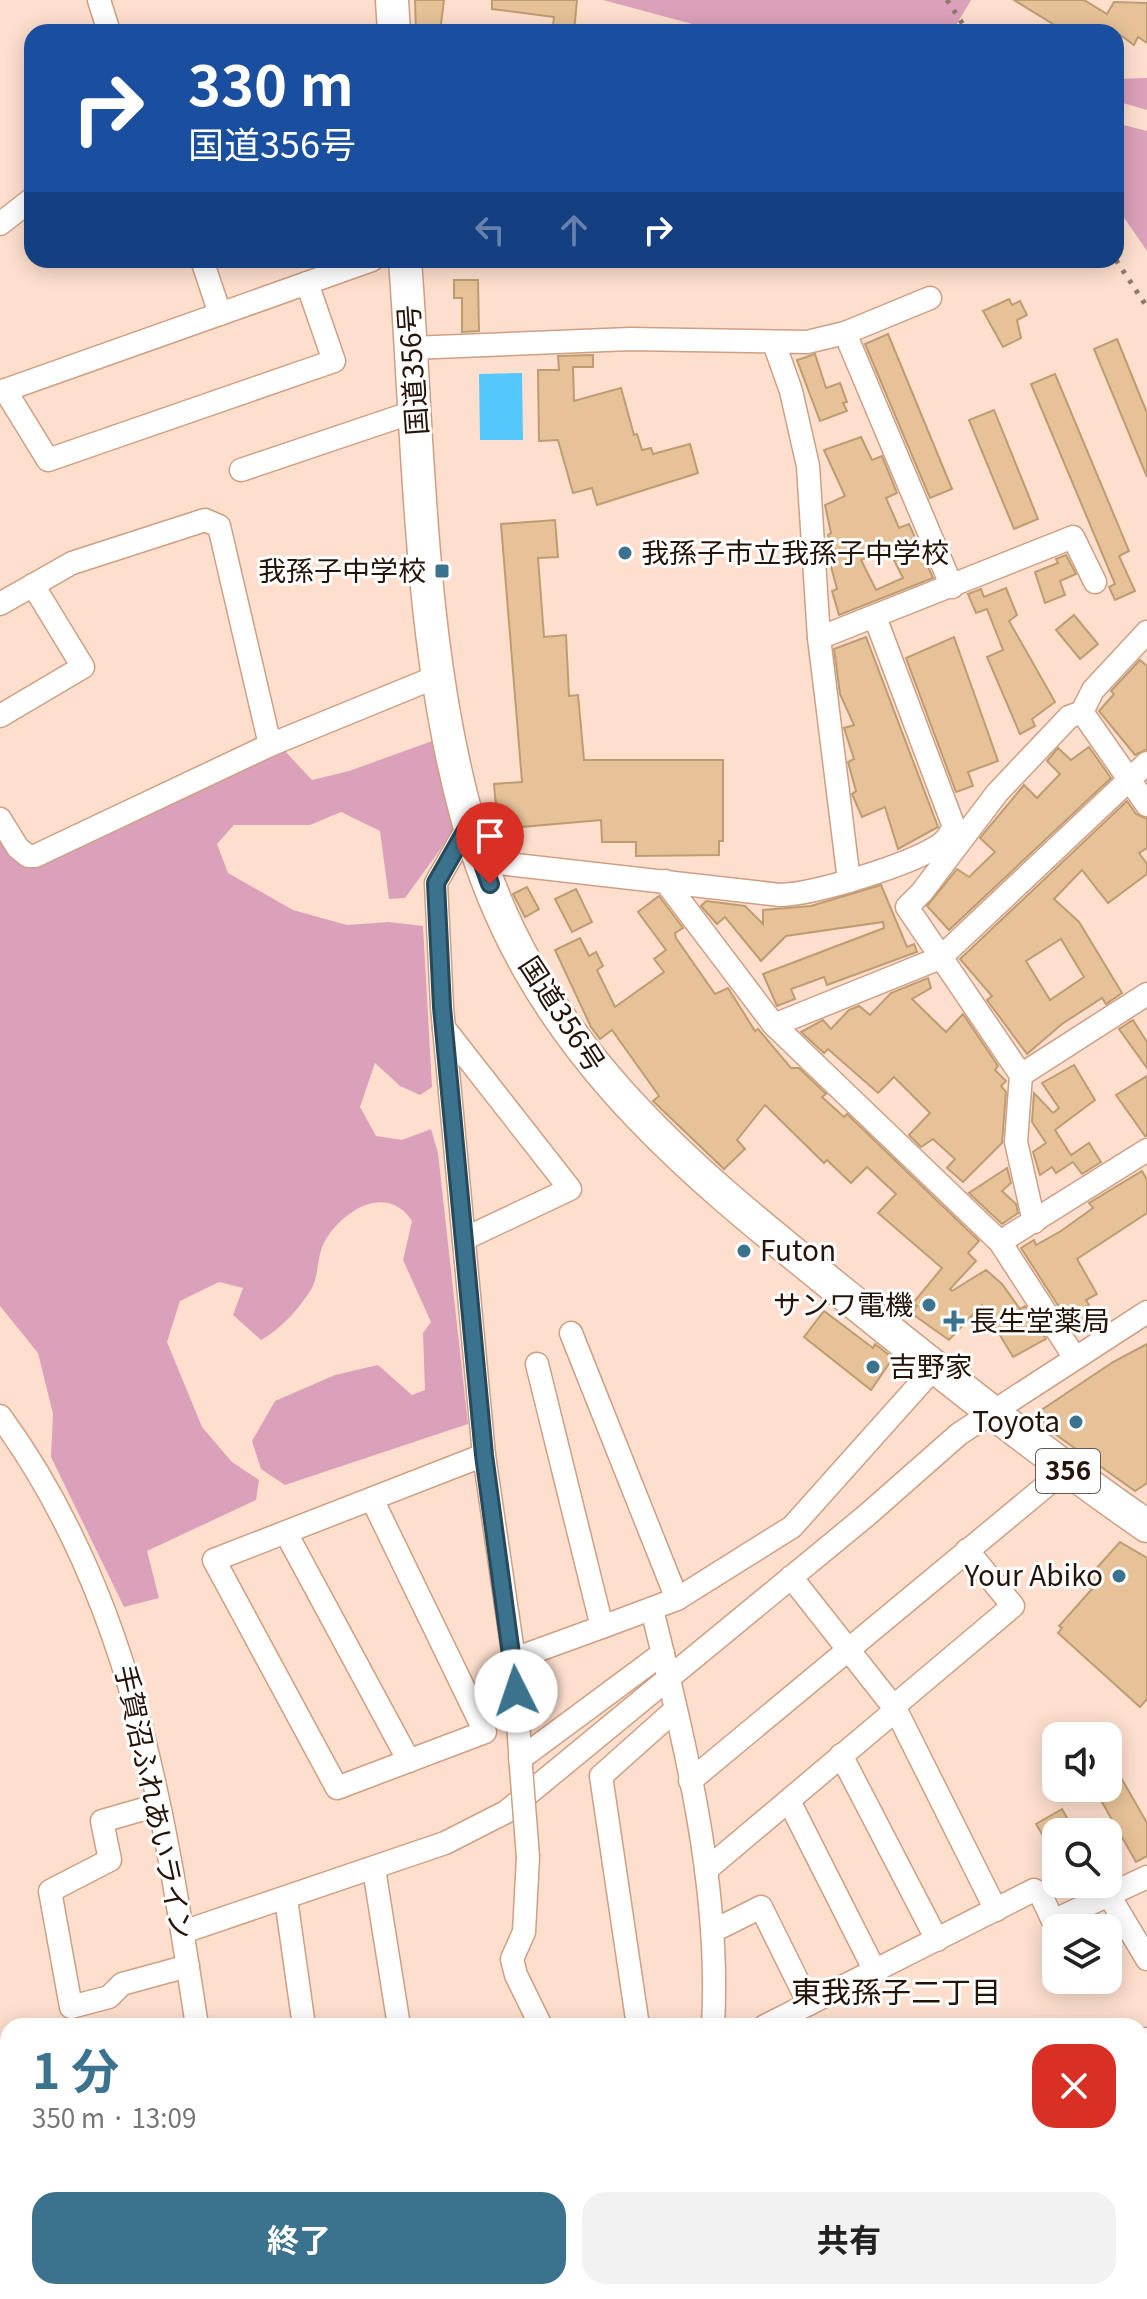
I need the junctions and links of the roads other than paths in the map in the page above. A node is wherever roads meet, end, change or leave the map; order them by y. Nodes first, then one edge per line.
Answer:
1 (99, 0) edge
2 (392, 0) edge
3 (106, 24) edge
4 (394, 24) edge
5 (24, 205) edge
6 (0, 224) edge
7 (205, 268) edge
8 (349, 268) edge
9 (406, 268) edge
10 (307, 283) junction
11 (930, 298) dead end
12 (220, 314) junction
13 (845, 333) junction
14 (774, 343) junction
15 (411, 348) junction
16 (2, 391) edge
17 (416, 411) junction
18 (241, 470) dead end
19 (1095, 582) dead end
20 (33, 585) junction
21 (952, 587) junction
22 (0, 604) edge
23 (875, 617) junction
24 (1147, 632) edge
25 (819, 638) junction
26 (436, 677) junction
27 (1082, 712) junction
28 (0, 716) edge
29 (270, 745) junction
30 (1147, 763) edge
31 (1130, 778) junction
32 (1147, 805) edge
33 (0, 819) edge
34 (469, 825) junction
35 (481, 861) junction
36 (665, 881) junction
37 (849, 881) junction
38 (940, 958) junction
39 (1147, 994) edge
40 (774, 1025) junction
41 (444, 1027) junction
42 (1021, 1075) junction
43 (1147, 1150) edge
44 (1034, 1222) junction
45 (464, 1239) junction
46 (1000, 1242) junction
47 (1147, 1312) edge
48 (571, 1333) dead end
49 (1075, 1358) junction
50 (537, 1364) dead end
51 (935, 1367) junction
52 (993, 1411) junction
53 (0, 1416) edge
54 (484, 1455) junction
55 (1065, 1470) junction
56 (372, 1499) junction
57 (1147, 1526) edge
58 (286, 1533) junction
59 (967, 1550) junction
60 (791, 1577) junction
61 (677, 1599) junction
62 (652, 1609) junction
63 (602, 1627) junction
64 (848, 1649) junction
65 (663, 1653) junction
66 (514, 1659) junction
67 (669, 1678) junction
68 (895, 1708) junction
69 (675, 1710) junction
70 (841, 1755) junction
71 (409, 1761) junction
72 (520, 1763) junction
73 (690, 1781) junction
74 (789, 1801) junction
75 (158, 1805) junction
76 (374, 1869) junction
77 (706, 1870) junction
78 (1147, 1877) edge
79 (1122, 1891) edge
80 (1042, 1897) edge
81 (1042, 1898) edge
82 (1108, 1898) edge
83 (1111, 1898) edge
84 (286, 1899) junction
85 (996, 1910) junction
86 (713, 1931) junction
87 (183, 1932) junction
88 (937, 1940) junction
89 (1147, 1959) edge
90 (188, 1966) junction
91 (875, 1971) junction
92 (809, 2004) junction
93 (196, 2018) edge
94 (303, 2018) edge
95 (398, 2018) edge
96 (537, 2018) edge
97 (637, 2018) edge
98 (714, 2018) edge
99 (781, 2018) edge

1 - 3 street
2 - 4 highway
5 - 6 street
7 - 12 street
8 - 10 street
9 - 15 highway, 国道356号 / 356
10 - 12 street
10 - 16 street
11 - 13 street
12 - 16 street
13 - 14 street
13 - 21 street
14 - 15 street
14 - 25 street
15 - 17 highway, 国道356号 / 356
17 - 18 street
17 - 26 highway, 国道356号 / 356
19 - 21 street
20 - 22 street
20 - 28 street
20 - 29 street
21 - 23 street
23 - 25 street
23 - 37 street
24 - 27 street
25 - 37 street
26 - 29 street
26 - 34 highway, 国道356号 / 356
27 - 31 street
27 - 38 street
29 - 33 street
30 - 31 street
31 - 32 street
31 - 38 street
34 - 35 highway, 国道356号 / 356
34 - 41 street
35 - 36 street
35 - 51 highway, 国道356号 / 356
36 - 37 street
36 - 40 street
38 - 40 street
38 - 42 street
39 - 42 street
40 - 46 street
41 - 45 street
41 - 45 street
42 - 44 street
43 - 44 street
44 - 46 street
45 - 54 street
46 - 49 street
47 - 49 street
48 - 61 street
49 - 52 street
50 - 63 street
51 - 52 highway, 国道356号 / 356
51 - 61 street
52 - 55 highway, 国道356号 / 356
52 - 60 street
53 - 75 street, 手賀沼ふれあいライン
54 - 56 street
54 - 66 street
55 - 57 highway, 国道356号 / 356
55 - 59 street
56 - 58 street
56 - 71 street
58 - 71 street
58 - 71 street
59 - 64 street
59 - 68 street
60 - 64 street
60 - 67 street
61 - 62 street
62 - 63 street
62 - 65 street
63 - 66 street
64 - 68 street
64 - 73 street
65 - 67 street
65 - 72 street
66 - 72 street
67 - 69 street
67 - 76 street
68 - 70 street
68 - 85 street
69 - 73 street
69 - 97 street
70 - 74 street
70 - 88 street
72 - 96 street, bridge
73 - 77 street
74 - 77 street
74 - 91 street
75 - 87 street, 手賀沼ふれあいライン
75 - 90 street
76 - 84 street
76 - 95 street
77 - 86 street
78 - 79 street
80 - 85 street
81 - 82 street
83 - 89 street
84 - 87 street
84 - 94 street
85 - 88 street
86 - 92 street
86 - 98 street
87 - 90 street, 手賀沼ふれあいライン
88 - 91 street
90 - 93 street, 手賀沼ふれあいライン
91 - 92 street
92 - 99 street

